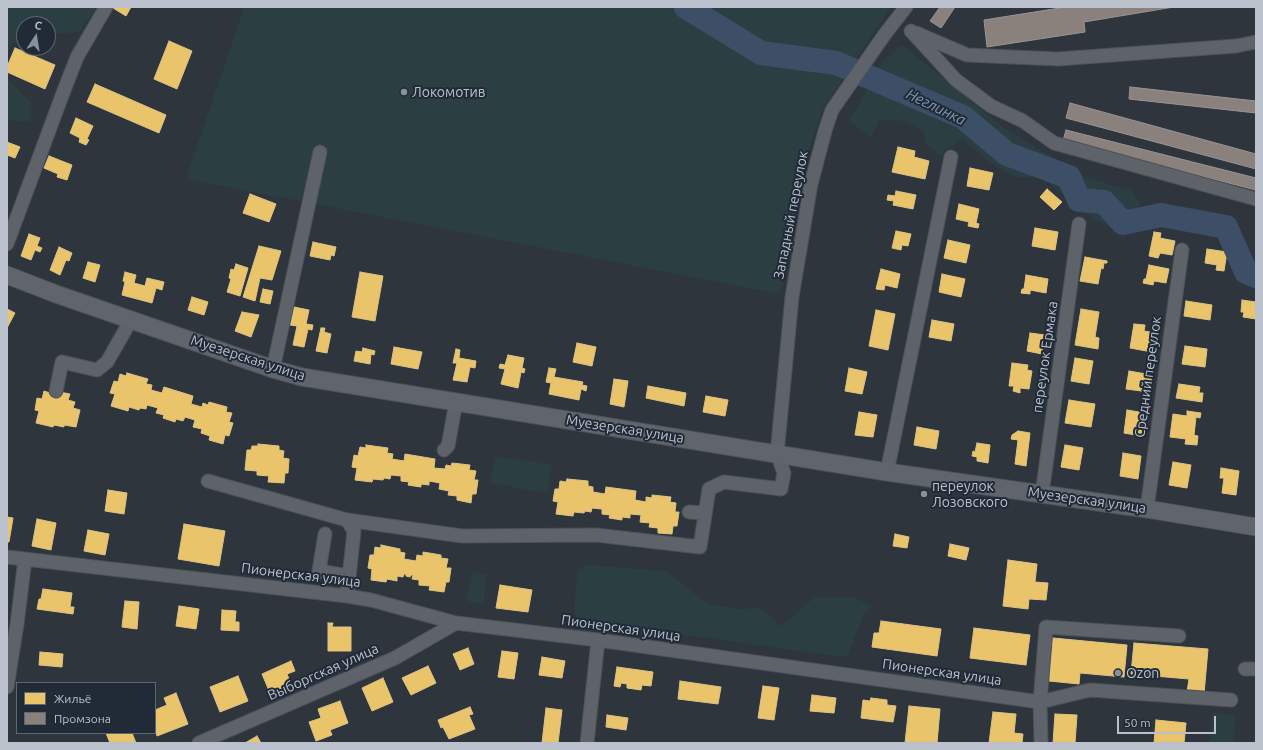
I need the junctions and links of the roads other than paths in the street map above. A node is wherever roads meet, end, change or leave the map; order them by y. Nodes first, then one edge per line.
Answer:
1 (106, 7) edge
2 (906, 7) edge
3 (896, 20) junction
4 (911, 31) junction
5 (1256, 42) edge
6 (320, 152) dead end
7 (951, 157) dead end
8 (1256, 198) edge
9 (1079, 224) dead end
10 (7, 244) edge
11 (1182, 250) dead end
12 (7, 275) edge
13 (131, 320) junction
14 (273, 369) junction
15 (56, 391) dead end
16 (456, 402) junction
17 (444, 450) dead end
18 (777, 454) junction
19 (887, 472) junction
20 (208, 481) dead end
21 (1042, 494) junction
22 (1147, 509) junction
23 (689, 512) dead end
24 (705, 512) junction
25 (347, 520) junction
26 (1256, 527) edge
27 (325, 534) dead end
28 (7, 557) edge
29 (25, 559) junction
30 (348, 576) junction
31 (347, 596) junction
32 (456, 623) junction
33 (1179, 636) dead end
34 (598, 640) junction
35 (7, 687) edge
36 (1231, 700) dead end
37 (1040, 702) junction
38 (199, 743) edge
39 (587, 743) edge
40 (1041, 743) edge

1 - 10 street
2 - 3 street, Западный переулок
3 - 4 street
3 - 18 street, Западный переулок
4 - 5 street
4 - 8 street
6 - 14 street
7 - 19 street
9 - 21 street, переулок Ермака
11 - 22 street, Средний переулок
12 - 13 main road, Муезерская улица
13 - 14 main road, Муезерская улица
13 - 15 street
14 - 16 main road, Муезерская улица
16 - 17 street
16 - 18 main road, Муезерская улица
18 - 19 main road, Муезерская улица
18 - 24 street
19 - 21 main road, Муезерская улица
20 - 25 street
21 - 22 main road, Муезерская улица
22 - 26 main road, Муезерская улица
23 - 24 street
24 - 25 street
25 - 30 street
27 - 30 street
28 - 29 street, Пионерская улица
29 - 31 street, Пионерская улица
29 - 35 street
30 - 31 street
31 - 32 street, Пионерская улица
32 - 34 street, Пионерская улица
32 - 38 street, Выборгская улица
33 - 37 street
34 - 37 street, Пионерская улица
34 - 39 street
36 - 37 street, Пионерская улица
37 - 40 street

